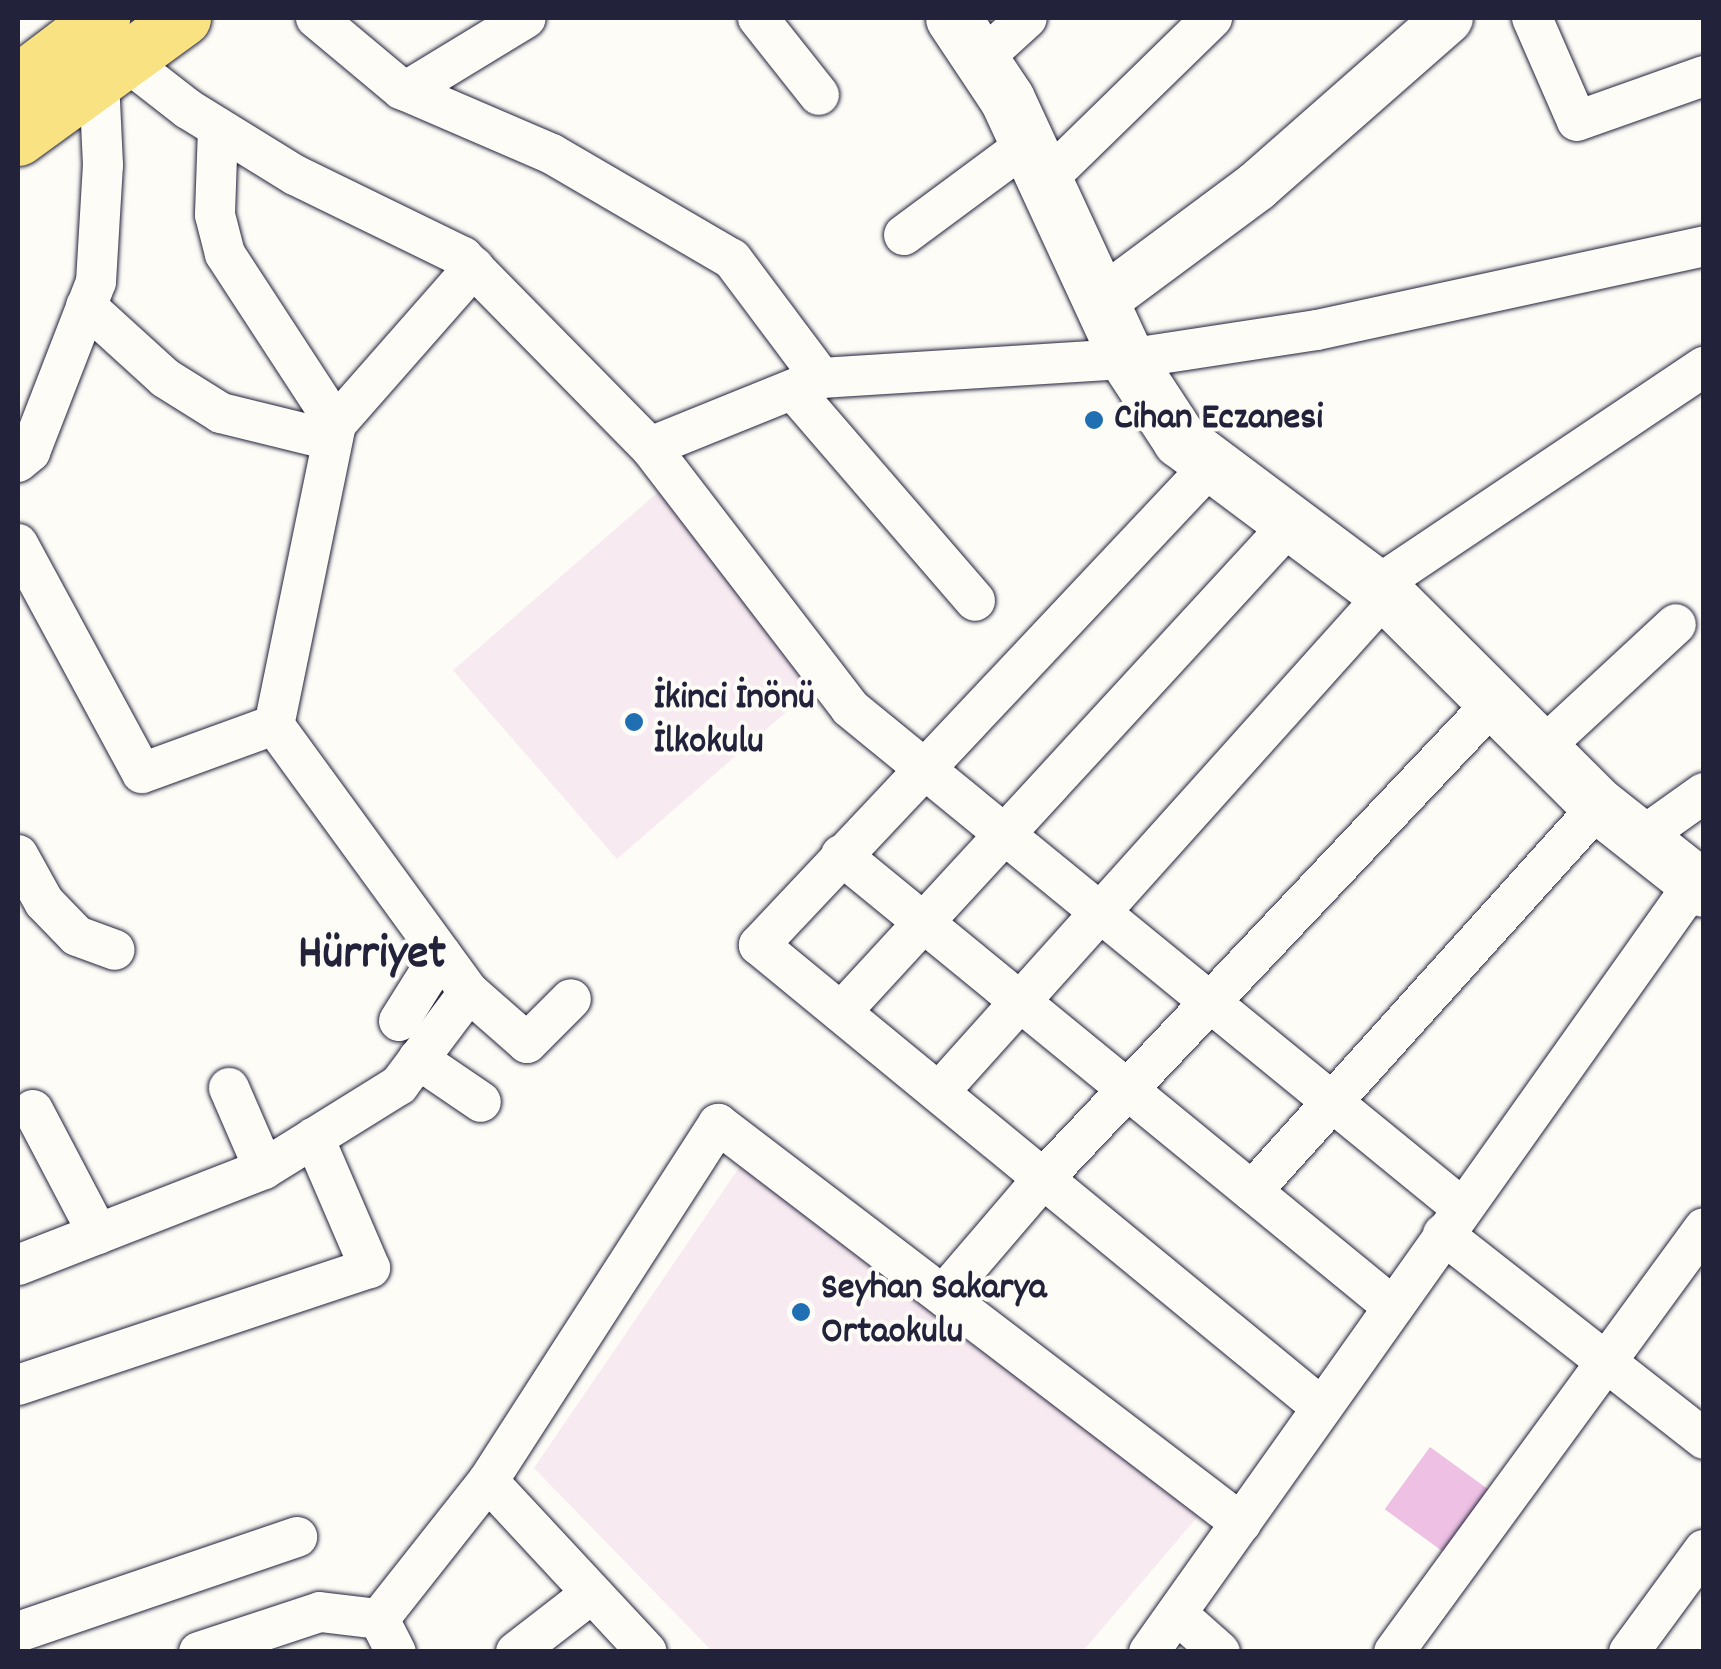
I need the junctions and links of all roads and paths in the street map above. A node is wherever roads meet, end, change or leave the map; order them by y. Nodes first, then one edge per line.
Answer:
1 (183, 18) edge
2 (316, 18) edge
3 (526, 18) edge
4 (758, 18) edge
5 (1028, 18) edge
6 (1212, 18) edge
7 (1532, 18) edge
8 (1444, 19) edge
9 (967, 39) edge
10 (108, 52) edge
11 (1704, 76) edge
12 (18, 82) edge
13 (406, 91) junction
14 (819, 94) dead end
15 (218, 128) junction
16 (18, 138) edge
17 (1036, 163) junction
18 (904, 235) dead end
19 (1704, 246) edge
20 (474, 267) junction
21 (1101, 302) junction
22 (86, 306) junction
23 (1127, 358) junction
24 (1704, 367) edge
25 (807, 384) junction
26 (333, 432) junction
27 (650, 447) junction
28 (18, 462) edge
29 (1212, 464) junction
30 (1292, 522) junction
31 (18, 544) edge
32 (1380, 591) junction
33 (975, 601) dead end
34 (1676, 624) dead end
35 (1492, 704) junction
36 (274, 725) junction
37 (1540, 750) junction
38 (922, 766) junction
39 (1704, 793) edge
40 (1619, 823) junction
41 (1005, 834) junction
42 (18, 855) edge
43 (841, 855) junction
44 (1698, 887) edge
45 (1098, 908) junction
46 (923, 922) junction
47 (115, 950) dead end
48 (441, 954) junction
49 (469, 992) junction
50 (572, 999) dead end
51 (1211, 999) junction
52 (1019, 1000) junction
53 (841, 1012) junction
54 (399, 1021) dead end
55 (418, 1060) junction
56 (229, 1088) dead end
57 (1130, 1091) junction
58 (940, 1092) junction
59 (1332, 1100) junction
60 (480, 1102) dead end
61 (33, 1110) dead end
62 (314, 1138) junction
63 (264, 1169) junction
64 (1041, 1181) junction
65 (1252, 1191) junction
66 (1452, 1221) junction
67 (1704, 1228) edge
68 (98, 1234) junction
69 (18, 1265) edge
70 (944, 1293) junction
71 (1392, 1306) junction
72 (1608, 1364) junction
73 (21, 1375) edge
74 (1321, 1408) junction
75 (1704, 1439) edge
76 (488, 1480) junction
77 (1241, 1523) junction
78 (298, 1538) dead end
79 (1704, 1550) edge
80 (591, 1594) junction
81 (1177, 1614) junction
82 (18, 1632) edge
83 (388, 1635) edge
84 (199, 1652) edge
85 (516, 1652) edge
86 (647, 1652) edge
87 (1149, 1652) edge
88 (1220, 1652) edge
89 (1394, 1652) edge
90 (1629, 1652) edge

1 - 10 main road
2 - 13 street
3 - 13 street
4 - 14 street
5 - 9 street
6 - 17 street
7 - 11 street
8 - 21 street
9 - 17 main road
10 - 12 main road
10 - 15 street
10 - 16 main road
10 - 22 street
13 - 25 street
15 - 20 street
15 - 26 street
17 - 18 street
17 - 21 main road
19 - 23 street
20 - 26 street
20 - 27 street
21 - 23 main road
22 - 26 street
22 - 28 street
23 - 25 street
23 - 29 main road
24 - 32 street
25 - 27 street
25 - 33 street
26 - 36 street
27 - 38 street
29 - 30 main road
29 - 38 street
30 - 32 main road
30 - 41 street
31 - 36 street
32 - 35 main road
32 - 45 street
34 - 37 street
35 - 37 main road
35 - 51 street
36 - 48 street
37 - 40 main road
38 - 41 street
38 - 43 street
39 - 40 street
40 - 44 main road
40 - 59 street
41 - 45 street
41 - 46 street
42 - 47 street
43 - 46 street
43 - 53 street
44 - 66 street
45 - 51 street
45 - 52 street
46 - 52 street
46 - 53 street
48 - 49 street
48 - 54 street
49 - 50 street
49 - 55 street
51 - 57 street
51 - 59 street
52 - 57 street
52 - 58 street
53 - 58 street
55 - 60 street
55 - 62 street
56 - 63 street
57 - 64 street
57 - 65 street
58 - 64 street
59 - 65 street
59 - 66 street
61 - 68 street
62 - 63 street
62 - 73 street
63 - 68 street
64 - 70 street
64 - 74 street
65 - 71 street
66 - 71 street
66 - 72 street
67 - 72 street
68 - 69 street
70 - 76 street
70 - 77 street
71 - 74 street
72 - 75 street
72 - 89 street
74 - 77 street
76 - 80 street
76 - 83 street
77 - 81 street
78 - 82 street
79 - 90 street
80 - 85 street
80 - 86 street
81 - 87 street
81 - 88 street
83 - 84 street

